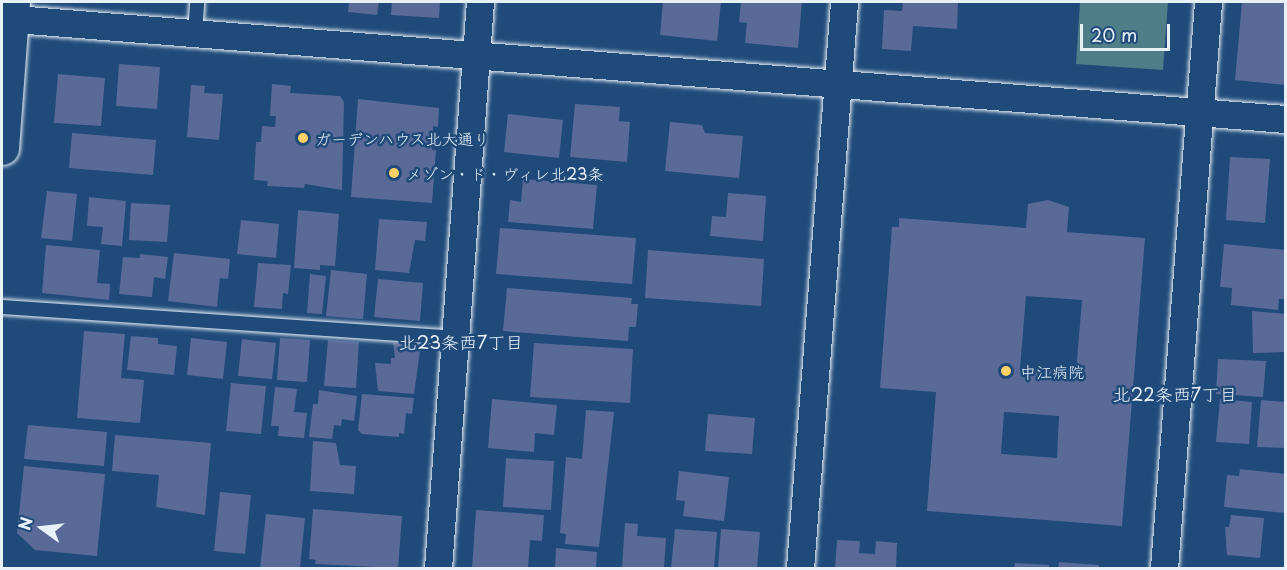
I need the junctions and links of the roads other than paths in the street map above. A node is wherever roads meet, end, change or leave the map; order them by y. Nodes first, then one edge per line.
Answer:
1 (197, 2) edge
2 (480, 2) edge
3 (844, 2) edge
4 (1208, 2) edge
5 (9, 13) edge
6 (195, 33) junction
7 (476, 55) junction
8 (838, 83) junction
9 (1199, 113) junction
10 (1286, 119) edge
11 (2, 148) edge
12 (2, 307) edge
13 (456, 338) junction
14 (438, 568) edge
15 (800, 568) edge
16 (1164, 568) edge

1 - 6 lane
2 - 7 street
3 - 8 street
4 - 9 street
5 - 6 street
5 - 11 main road
6 - 7 street
7 - 8 street
7 - 13 street
8 - 9 street
8 - 15 street
9 - 10 street
9 - 16 street
12 - 13 lane
13 - 14 street

